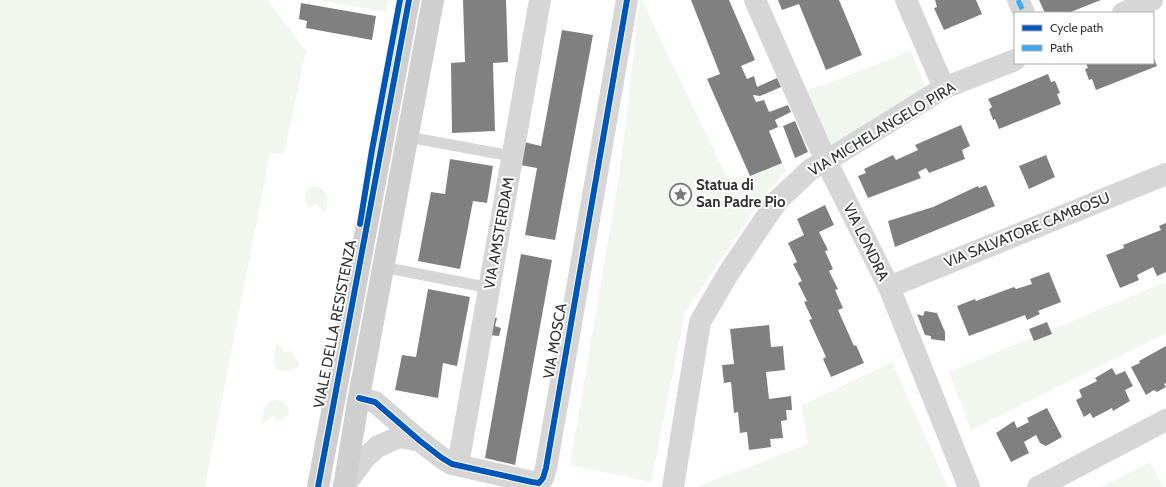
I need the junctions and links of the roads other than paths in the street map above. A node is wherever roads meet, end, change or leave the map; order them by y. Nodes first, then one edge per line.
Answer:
1 (409, 0) edge
2 (433, 0) edge
3 (540, 0) edge
4 (627, 0) edge
5 (755, 0) edge
6 (906, 0) edge
7 (1018, 0) edge
8 (1152, 0) edge
9 (1024, 12) edge
10 (1125, 12) edge
11 (1014, 60) edge
12 (944, 88) junction
13 (408, 137) junction
14 (506, 155) dead end
15 (826, 161) junction
16 (1166, 174) edge
17 (383, 267) junction
18 (485, 287) dead end
19 (889, 287) junction
20 (359, 400) junction
21 (1166, 420) edge
22 (420, 442) junction
23 (458, 465) junction
24 (344, 486) edge
25 (318, 487) edge
26 (673, 487) edge
27 (969, 487) edge
28 (1038, 487) edge

1 - 25 street, VIALE DELLA RESISTENZA
2 - 13 street
3 - 23 street, VIA AMSTERDAM
4 - 23 street, VIA MOSCA
5 - 15 street, VIA LONDRA
6 - 12 street
7 - 9 street
8 - 10 street
11 - 12 street, VIA MICHELANGELO PIRA
12 - 15 street, VIA MICHELANGELO PIRA
13 - 14 lane
13 - 17 street
15 - 19 street, VIA LONDRA
15 - 26 street, VIA MICHELANGELO PIRA
16 - 19 street, VIA SALVATORE CAMBOSU
17 - 18 lane
17 - 20 street
19 - 27 street, VIA LONDRA
20 - 22 street, VIA MOSCA
20 - 24 street
21 - 28 street
22 - 23 street, VIA MOSCA
22 - 24 street, VIA MOSCA

